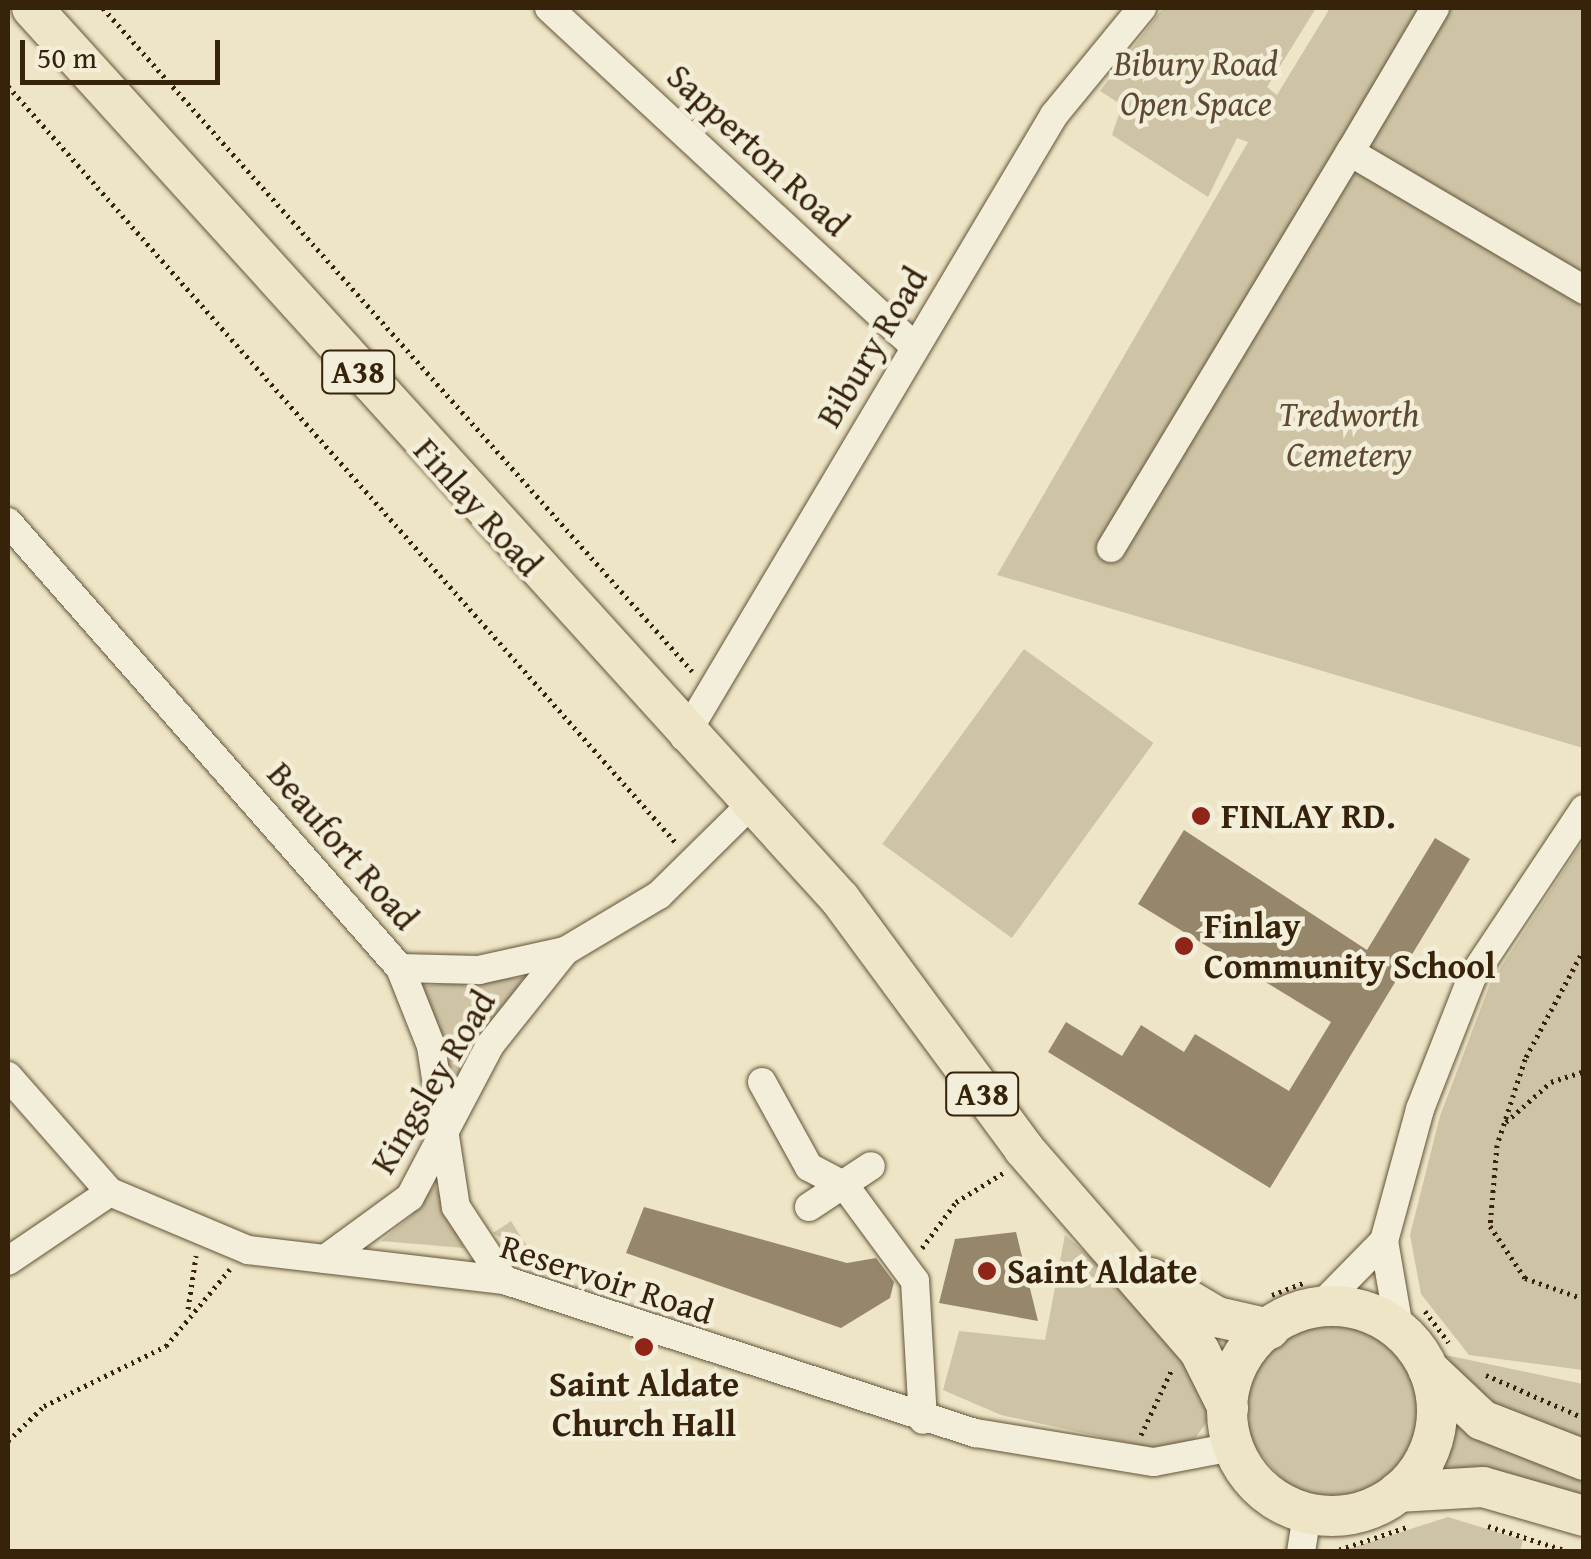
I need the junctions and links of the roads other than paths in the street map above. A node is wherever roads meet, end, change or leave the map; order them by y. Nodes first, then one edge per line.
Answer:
1 (32, 8) edge
2 (549, 8) edge
3 (1435, 8) edge
4 (1136, 9) edge
5 (1350, 152) junction
6 (1584, 290) edge
7 (915, 347) junction
8 (8, 522) edge
9 (1111, 548) dead end
10 (684, 737) junction
11 (1584, 809) edge
12 (739, 816) junction
13 (858, 926) junction
14 (565, 951) junction
15 (400, 968) junction
16 (8, 1076) edge
17 (762, 1082) dead end
18 (444, 1138) junction
19 (871, 1166) dead end
20 (846, 1186) junction
21 (110, 1192) junction
22 (809, 1206) dead end
23 (1384, 1240) junction
24 (1117, 1254) junction
25 (8, 1262) edge
26 (320, 1262) junction
27 (504, 1280) junction
28 (1316, 1292) junction
29 (1408, 1312) junction
30 (1267, 1314) junction
31 (1450, 1362) junction
32 (923, 1420) junction
33 (1230, 1427) junction
34 (1584, 1460) edge
35 (1407, 1508) junction
36 (1584, 1516) edge
37 (1304, 1533) edge

1 - 10 highway, Finlay Road / A38
2 - 7 street, Sapperton Road
3 - 5 street
4 - 7 street, Bibury Road
5 - 6 street
5 - 9 street
7 - 10 street, Bibury Road
8 - 15 street, Beaufort Road
10 - 12 highway, A38
10 - 13 highway, A38
11 - 23 street
12 - 13 highway, A38
12 - 14 street, Kingsley Road
13 - 24 highway, A38
14 - 15 street
14 - 18 street, Kingsley Road
15 - 18 street, Beaufort Road
16 - 21 street, Reservoir Road
17 - 20 street
18 - 26 street, Kingsley Road
18 - 27 street, Beaufort Road
19 - 20 street
20 - 22 street
20 - 32 street
21 - 25 street
21 - 26 street, Reservoir Road
23 - 28 street
23 - 29 street
24 - 30 highway, A38
24 - 33 highway, A38
26 - 27 street, Reservoir Road
27 - 32 street, Reservoir Road
28 - 29 highway
28 - 30 highway
29 - 31 highway
30 - 33 highway
31 - 34 highway
31 - 35 highway
32 - 33 street, Reservoir Road
33 - 37 highway, A38
35 - 36 highway, A38
35 - 37 highway, A38

